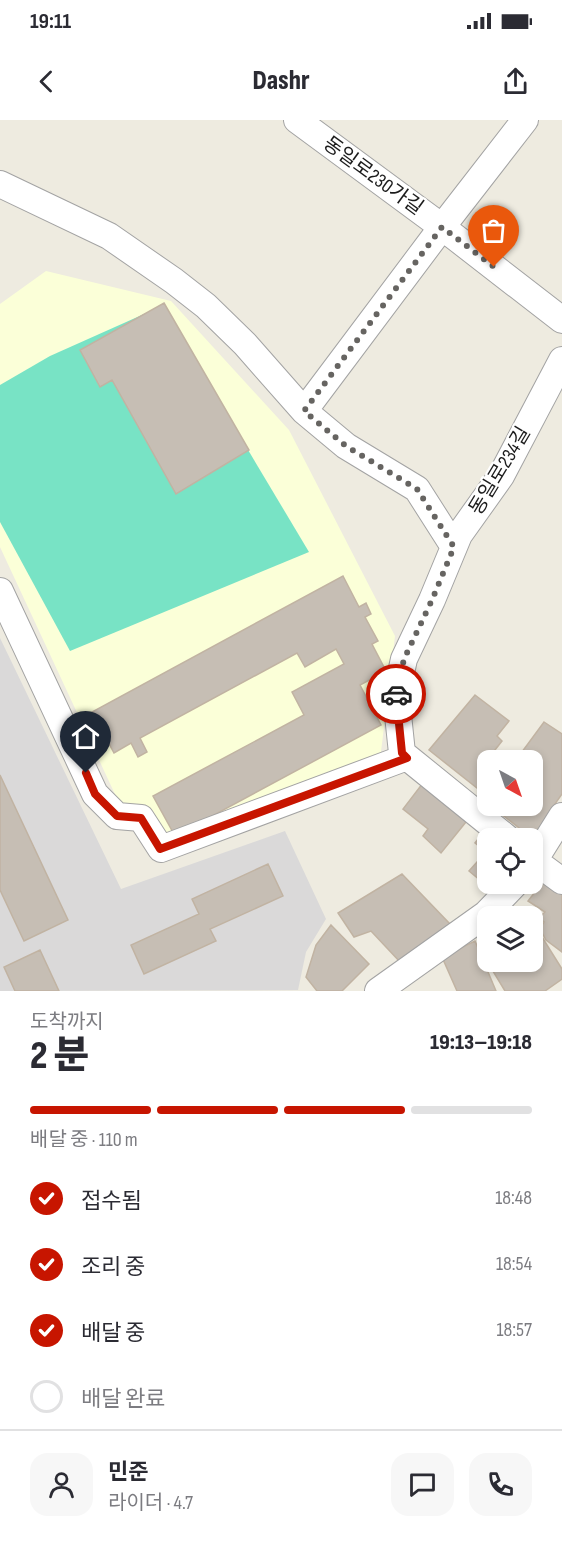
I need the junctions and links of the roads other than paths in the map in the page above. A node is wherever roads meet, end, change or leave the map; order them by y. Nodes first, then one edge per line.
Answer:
1 (297, 120) edge
2 (525, 120) edge
3 (0, 184) edge
4 (442, 227) junction
5 (562, 320) edge
6 (562, 360) edge
7 (304, 411) junction
8 (454, 547) junction
9 (0, 591) edge
10 (405, 755) junction
11 (562, 816) edge
12 (495, 828) edge
13 (543, 845) edge
14 (543, 868) edge
15 (562, 881) edge
16 (505, 894) edge
17 (378, 991) edge

1 - 4 street, 동일로230가길
2 - 4 street
3 - 7 street
4 - 5 street, 동일로230가길
4 - 7 street
6 - 8 street, 동일로234길
7 - 8 street
8 - 10 street, 동일로234길
9 - 10 street
10 - 12 street
11 - 13 street
14 - 15 street
16 - 17 street

